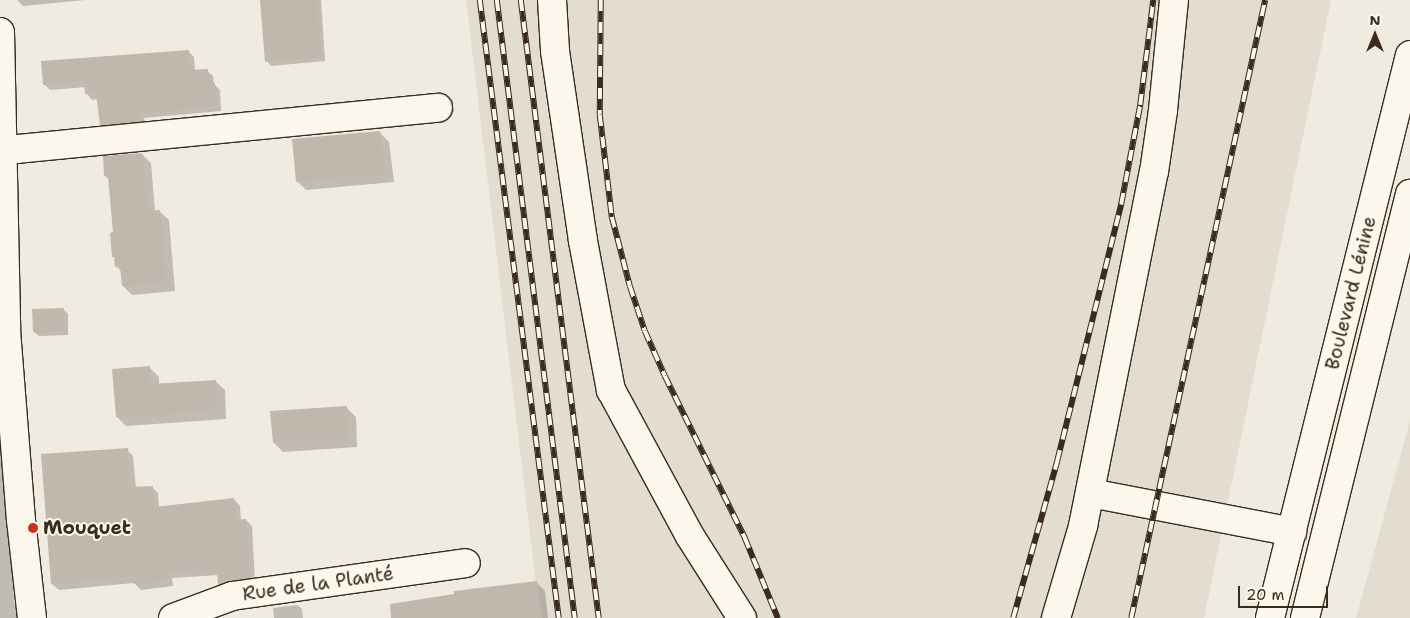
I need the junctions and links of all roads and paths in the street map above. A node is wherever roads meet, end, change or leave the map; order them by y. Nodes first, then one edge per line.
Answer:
1 (552, 0) edge
2 (1174, 0) edge
3 (0, 32) edge
4 (1410, 55) edge
5 (438, 108) dead end
6 (4, 149) junction
7 (2, 182) edge
8 (1410, 194) edge
9 (7, 441) edge
10 (1090, 493) junction
11 (1292, 532) junction
12 (466, 563) dead end
13 (32, 618) edge
14 (174, 618) edge
15 (742, 618) edge
16 (1056, 618) edge
17 (1270, 618) edge
18 (1305, 618) edge

1 - 15 street
2 - 10 street
3 - 6 street
4 - 11 street, Boulevard Lénine
5 - 6 street
6 - 7 street
7 - 9 street
8 - 18 street, Boulevard Lénine
9 - 13 street
10 - 11 street
10 - 16 street
11 - 17 street, Boulevard Lénine
12 - 14 street, Rue de la Planté

